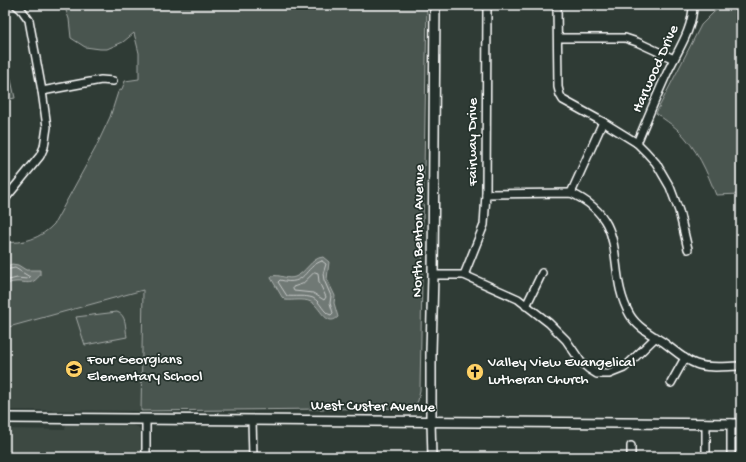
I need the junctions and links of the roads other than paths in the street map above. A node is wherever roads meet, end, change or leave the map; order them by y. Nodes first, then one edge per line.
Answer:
1 (16, 5) edge
2 (435, 5) edge
3 (487, 5) edge
4 (557, 5) edge
5 (693, 5) edge
6 (558, 38) junction
7 (674, 59) junction
8 (113, 81) dead end
9 (42, 91) junction
10 (603, 122) junction
11 (637, 143) junction
12 (571, 193) junction
13 (486, 194) junction
14 (5, 200) edge
15 (688, 249) dead end
16 (542, 273) dead end
17 (433, 275) junction
18 (464, 275) junction
19 (526, 306) junction
20 (656, 337) junction
21 (685, 358) junction
22 (741, 366) edge
23 (671, 383) dead end
24 (5, 418) edge
25 (146, 419) junction
26 (252, 420) junction
27 (431, 422) junction
28 (706, 423) junction
29 (731, 423) junction
30 (741, 424) edge
31 (631, 446) dead end
32 (146, 457) edge
33 (253, 457) edge
34 (432, 457) edge
35 (631, 457) edge
36 (706, 457) edge
37 (731, 457) edge

1 - 9 street
2 - 17 main road, North Benton Avenue
3 - 13 street, Fairway Drive
4 - 6 street
5 - 7 street, Harwood Drive
6 - 7 street
6 - 10 street
7 - 11 street, Harwood Drive
8 - 9 street
9 - 14 street
10 - 11 street
10 - 12 street
11 - 15 street
12 - 13 street
12 - 20 street
13 - 18 street, Fairway Drive
16 - 19 street
17 - 18 street
17 - 27 main road, North Benton Avenue
18 - 19 street
19 - 20 street
20 - 21 street
21 - 22 street
21 - 23 street
24 - 25 main road, West Custer Avenue
25 - 26 main road, West Custer Avenue
25 - 32 street
26 - 27 main road, West Custer Avenue
26 - 33 street
27 - 28 main road, West Custer Avenue
27 - 34 street, North Benton Avenue
28 - 29 main road, West Custer Avenue
28 - 36 street
29 - 30 main road, West Custer Avenue
29 - 37 street
31 - 35 street

